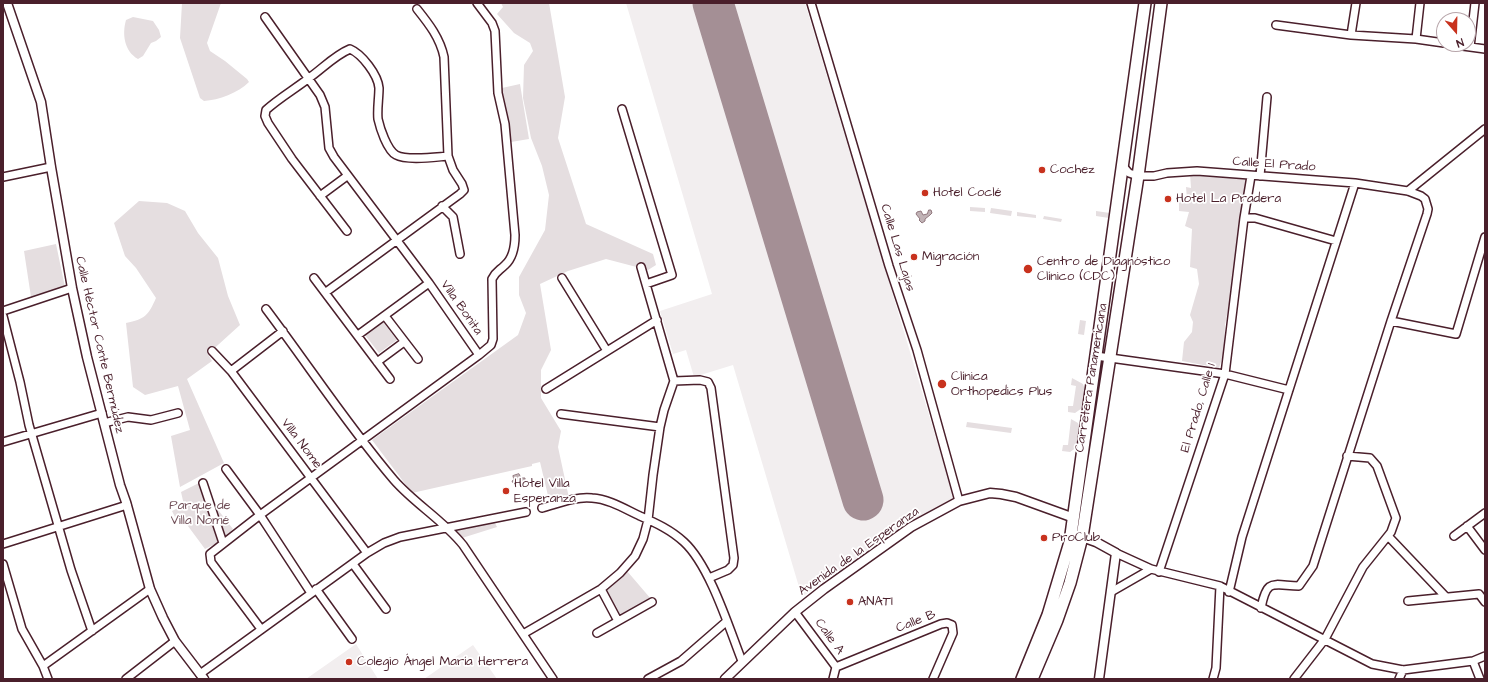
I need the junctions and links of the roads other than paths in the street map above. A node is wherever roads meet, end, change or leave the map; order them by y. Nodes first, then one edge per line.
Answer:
1 (7, 3) edge
2 (477, 3) edge
3 (811, 3) edge
4 (1145, 3) edge
5 (1161, 3) edge
6 (1356, 3) edge
7 (1420, 3) edge
8 (417, 9) dead end
9 (265, 17) dead end
10 (1276, 25) dead end
11 (1351, 35) junction
12 (1416, 40) junction
13 (1436, 42) edge
14 (309, 79) junction
15 (1267, 97) dead end
16 (622, 109) dead end
17 (1485, 129) edge
18 (448, 156) junction
19 (1122, 164) junction
20 (51, 167) junction
21 (347, 176) junction
22 (1138, 176) junction
23 (1251, 176) junction
24 (1260, 176) junction
25 (3, 177) edge
26 (1355, 183) junction
27 (1119, 187) junction
28 (1408, 191) junction
29 (320, 196) junction
30 (442, 206) junction
31 (1244, 218) junction
32 (347, 231) dead end
33 (1485, 237) edge
34 (397, 240) junction
35 (1336, 241) junction
36 (460, 254) dead end
37 (641, 267) dead end
38 (314, 278) dead end
39 (562, 278) dead end
40 (429, 283) junction
41 (646, 284) junction
42 (72, 288) junction
43 (326, 292) junction
44 (266, 309) dead end
45 (3, 311) edge
46 (3, 316) edge
47 (385, 316) junction
48 (657, 320) junction
49 (1391, 320) junction
50 (283, 331) junction
51 (358, 335) junction
52 (404, 342) junction
53 (212, 351) dead end
54 (606, 351) junction
55 (479, 355) junction
56 (1096, 356) junction
57 (1109, 357) junction
58 (418, 359) dead end
59 (377, 362) junction
60 (231, 371) junction
61 (1225, 374) junction
62 (390, 379) dead end
63 (674, 381) junction
64 (546, 389) dead end
65 (1289, 390) junction
66 (102, 413) junction
67 (178, 413) dead end
68 (561, 414) dead end
69 (104, 423) junction
70 (660, 427) junction
71 (32, 434) junction
72 (363, 440) junction
73 (3, 442) edge
74 (1094, 455) junction
75 (1347, 456) junction
76 (226, 469) dead end
77 (311, 477) junction
78 (203, 483) dead end
79 (959, 501) junction
80 (1076, 503) junction
81 (127, 505) junction
82 (542, 508) dead end
83 (526, 512) dead end
84 (1485, 513) edge
85 (260, 515) junction
86 (1074, 518) junction
87 (648, 520) junction
88 (1083, 525) junction
89 (1468, 526) junction
90 (59, 527) junction
91 (446, 527) junction
92 (1388, 536) junction
93 (1454, 536) dead end
94 (1082, 537) junction
95 (1096, 542) junction
96 (223, 543) junction
97 (3, 544) edge
98 (1485, 550) edge
99 (367, 553) junction
100 (1116, 553) junction
101 (3, 564) edge
102 (352, 564) junction
103 (1151, 569) junction
104 (1159, 572) junction
105 (709, 578) junction
106 (1220, 586) junction
107 (150, 589) junction
108 (601, 589) junction
109 (314, 591) junction
110 (1111, 592) junction
111 (1229, 592) junction
112 (1446, 597) junction
113 (1408, 601) dead end
114 (652, 602) dead end
115 (1485, 602) edge
116 (1261, 608) junction
117 (386, 609) dead end
118 (795, 612) junction
119 (618, 620) junction
120 (727, 621) junction
121 (261, 629) junction
122 (92, 631) junction
123 (597, 632) dead end
124 (523, 634) junction
125 (352, 639) dead end
126 (1325, 639) junction
127 (175, 641) junction
128 (1485, 656) edge
129 (742, 661) junction
130 (1472, 661) junction
131 (43, 666) junction
132 (836, 667) junction
133 (1403, 670) junction
134 (202, 676) edge
135 (729, 678) edge
136 (48, 679) edge
137 (126, 679) edge
138 (553, 679) edge
139 (648, 679) edge
140 (833, 679) edge
141 (933, 679) edge
142 (1022, 679) edge
143 (1032, 679) edge
144 (1099, 679) edge
145 (1213, 679) edge
146 (1294, 679) edge
147 (1399, 679) edge
148 (1480, 679) edge

1 - 20 street, Calle Héctor Conte Bermúdez
2 - 55 street
3 - 79 street, Calle Las Lajas
4 - 19 highway, Carretera Panamericana
5 - 22 highway, Carretera Panamericana
6 - 11 street
7 - 12 street
8 - 18 street
9 - 14 street, Villa Bonita
10 - 11 street
11 - 12 street
12 - 13 street
14 - 18 street
14 - 21 street, Villa Bonita
14 - 29 street
15 - 24 street
16 - 41 street
17 - 28 street
18 - 30 street
19 - 22 street
19 - 27 highway, Carretera Panamericana
20 - 25 street
20 - 42 street, Calle Héctor Conte Bermúdez
21 - 29 street
21 - 34 street, Villa Bonita
22 - 23 street, Calle El Prado
22 - 27 street
22 - 57 highway, Carretera Panamericana
23 - 24 street, Calle El Prado
23 - 31 street, El Prado, Calle 1
24 - 26 street, Calle El Prado
26 - 28 street, Calle El Prado
26 - 35 street
27 - 56 highway, Carretera Panamericana
28 - 49 street
29 - 32 street
30 - 34 street
30 - 36 street
31 - 35 street
31 - 61 street, El Prado, Calle 1
33 - 49 street
34 - 40 street, Villa Bonita
34 - 43 street
35 - 65 street
37 - 41 street
38 - 43 street
39 - 54 street
40 - 47 street
40 - 55 street, Villa Bonita
41 - 48 street
42 - 45 street
42 - 66 street, Calle Héctor Conte Bermúdez
43 - 51 street
44 - 50 street
46 - 71 street
47 - 51 street
47 - 52 street
48 - 54 street
48 - 63 street
49 - 75 street
50 - 60 street
50 - 72 street
51 - 59 street
52 - 58 street
52 - 59 street
53 - 60 street, Villa Nome
54 - 64 street
55 - 72 street, Villa Bonita
56 - 57 street
56 - 74 highway
56 - 80 highway, Carretera Panamericana
57 - 61 street
57 - 74 highway, Carretera Panamericana
59 - 62 street
60 - 77 street, Villa Nome
61 - 65 street
61 - 104 street, El Prado, Calle 1
63 - 70 street
63 - 105 street
65 - 111 street
66 - 69 street, Calle Héctor Conte Bermúdez
66 - 71 street
67 - 69 street
68 - 70 street
69 - 81 street, Calle Héctor Conte Bermúdez
70 - 87 street
71 - 73 street
71 - 90 street
72 - 77 street, Villa Bonita
72 - 91 street
74 - 88 highway, Carretera Panamericana
75 - 92 street
75 - 116 street
76 - 85 street
77 - 85 street, Villa Bonita
77 - 99 street, Villa Nome
78 - 96 street
79 - 86 street, Avenida de la Esperanza
79 - 118 street, Avenida de la Esperanza
80 - 86 highway, Carretera Panamericana
80 - 94 highway
81 - 90 street
81 - 107 street, Calle Héctor Conte Bermúdez
82 - 87 street
83 - 91 street
84 - 89 street
85 - 96 street, Villa Bonita
85 - 109 street
86 - 142 highway, Carretera Panamericana
87 - 105 street
87 - 108 street
88 - 94 highway, Carretera Panamericana
88 - 95 street
89 - 93 street
89 - 98 street
90 - 97 street
90 - 122 street
91 - 99 street
91 - 124 street
92 - 112 street
92 - 126 street
94 - 95 street
94 - 143 highway, Carretera Panamericana
95 - 100 street
96 - 121 street, Villa Bonita
99 - 102 street
100 - 103 street
100 - 110 street
101 - 131 street
102 - 109 street
102 - 117 street
103 - 104 street
103 - 110 street
104 - 106 street
105 - 120 street
106 - 111 street
106 - 145 street
107 - 122 street
107 - 127 street, Calle Héctor Conte Bermúdez
108 - 119 street
108 - 124 street
109 - 121 street
109 - 125 street
110 - 144 street
111 - 116 street
112 - 113 street
112 - 115 street
114 - 119 street
116 - 126 street
118 - 129 street, Avenida de la Esperanza
118 - 132 street, Calle A
119 - 123 street
120 - 129 street
120 - 139 street
121 - 134 street
122 - 131 street
124 - 138 street
126 - 133 street
126 - 146 street
127 - 134 street, Calle Héctor Conte Bermúdez
127 - 137 street
128 - 130 street
129 - 135 street, Avenida de la Esperanza
130 - 133 street
130 - 148 street
131 - 136 street
132 - 140 street, Calle A
132 - 141 street, Calle B
133 - 147 street

